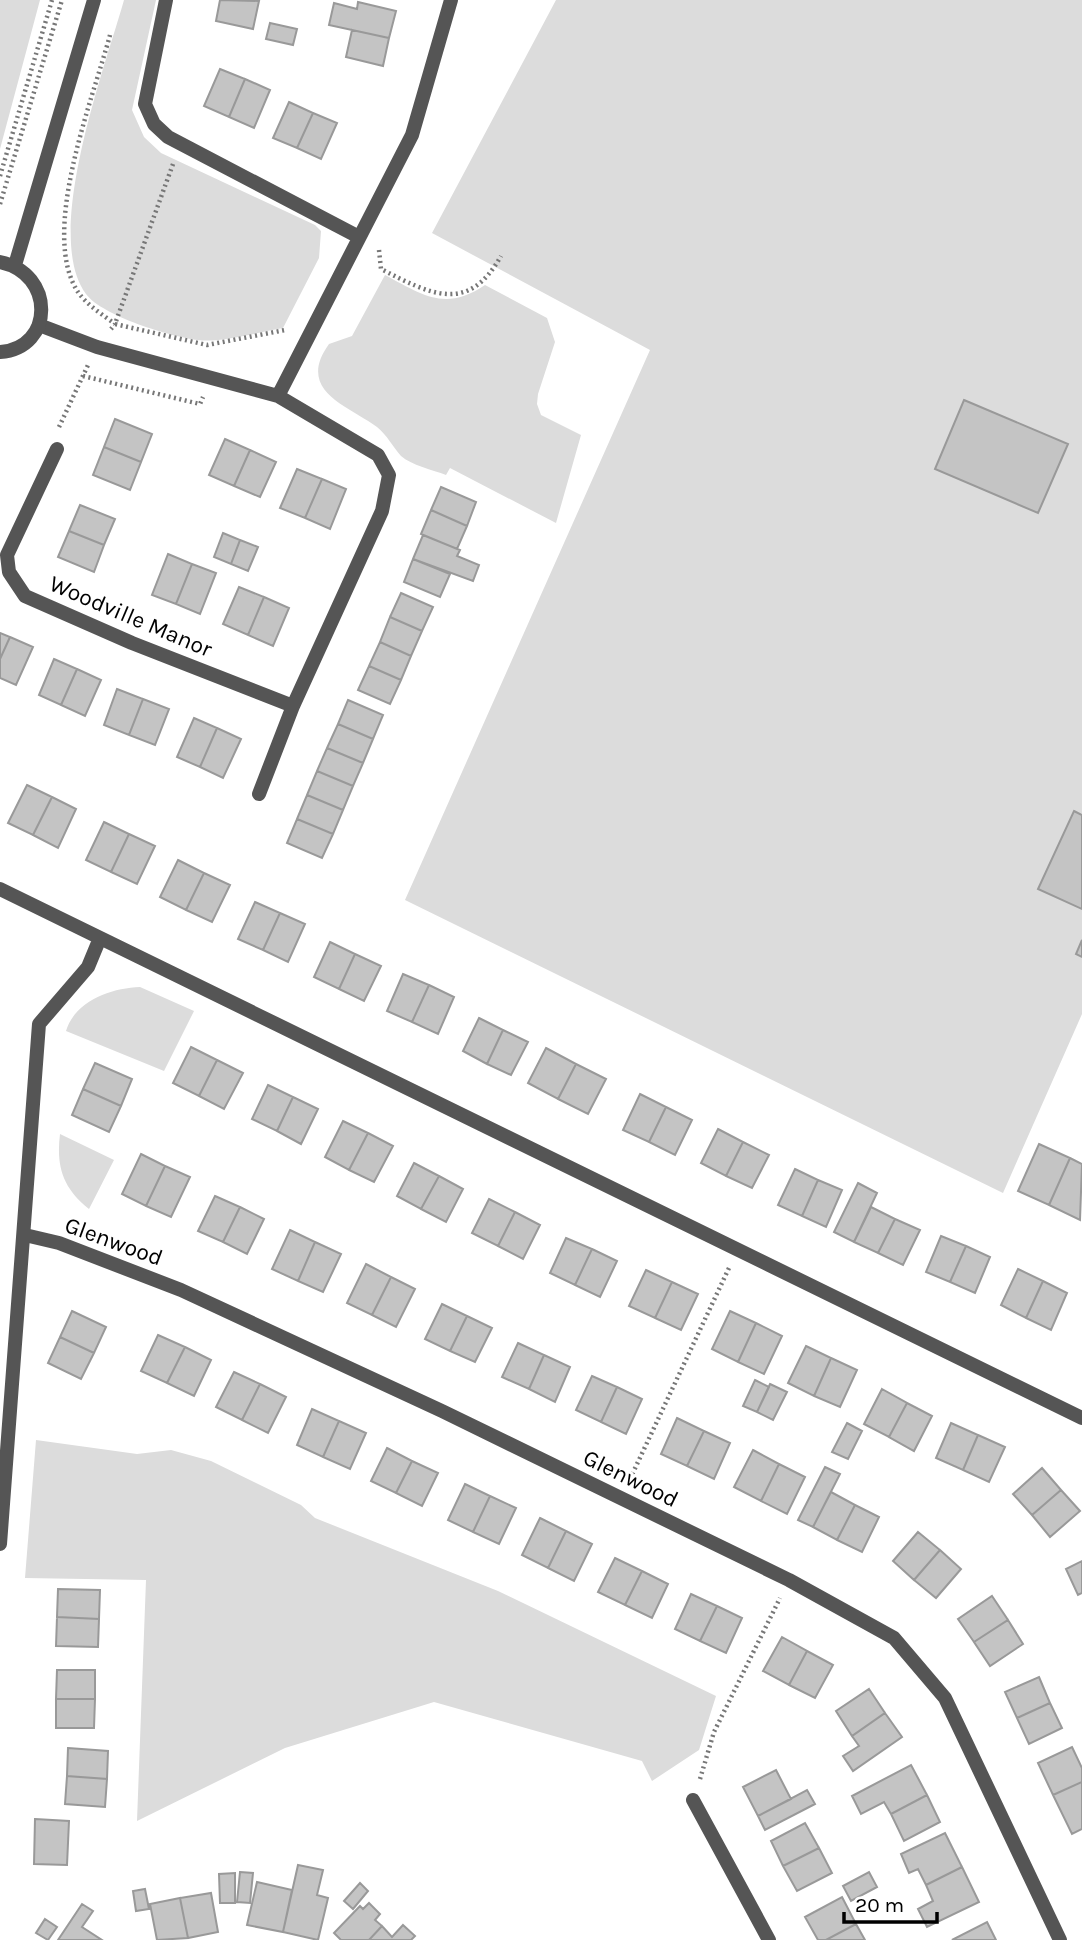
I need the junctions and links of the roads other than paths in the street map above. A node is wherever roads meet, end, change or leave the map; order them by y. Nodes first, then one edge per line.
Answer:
1 (94, 0) edge
2 (166, 0) edge
3 (451, 0) edge
4 (359, 237) junction
5 (0, 262) edge
6 (15, 265) junction
7 (39, 325) junction
8 (0, 352) edge
9 (278, 396) junction
10 (57, 449) road end
11 (293, 706) junction
12 (259, 794) dead end
13 (0, 889) edge
14 (100, 938) junction
15 (25, 1235) junction
16 (1082, 1418) edge
17 (0, 1545) edge
18 (693, 1800) road end
19 (769, 1940) edge
20 (1060, 1940) edge

1 - 6 street
2 - 4 street
3 - 4 street
4 - 9 street
5 - 6 street
6 - 7 street
7 - 8 street
7 - 9 street
9 - 11 street
10 - 11 street, Woodville Manor
11 - 12 street
13 - 14 street
14 - 15 street
14 - 16 street
15 - 17 street
15 - 20 street, Glenwood
18 - 19 street

